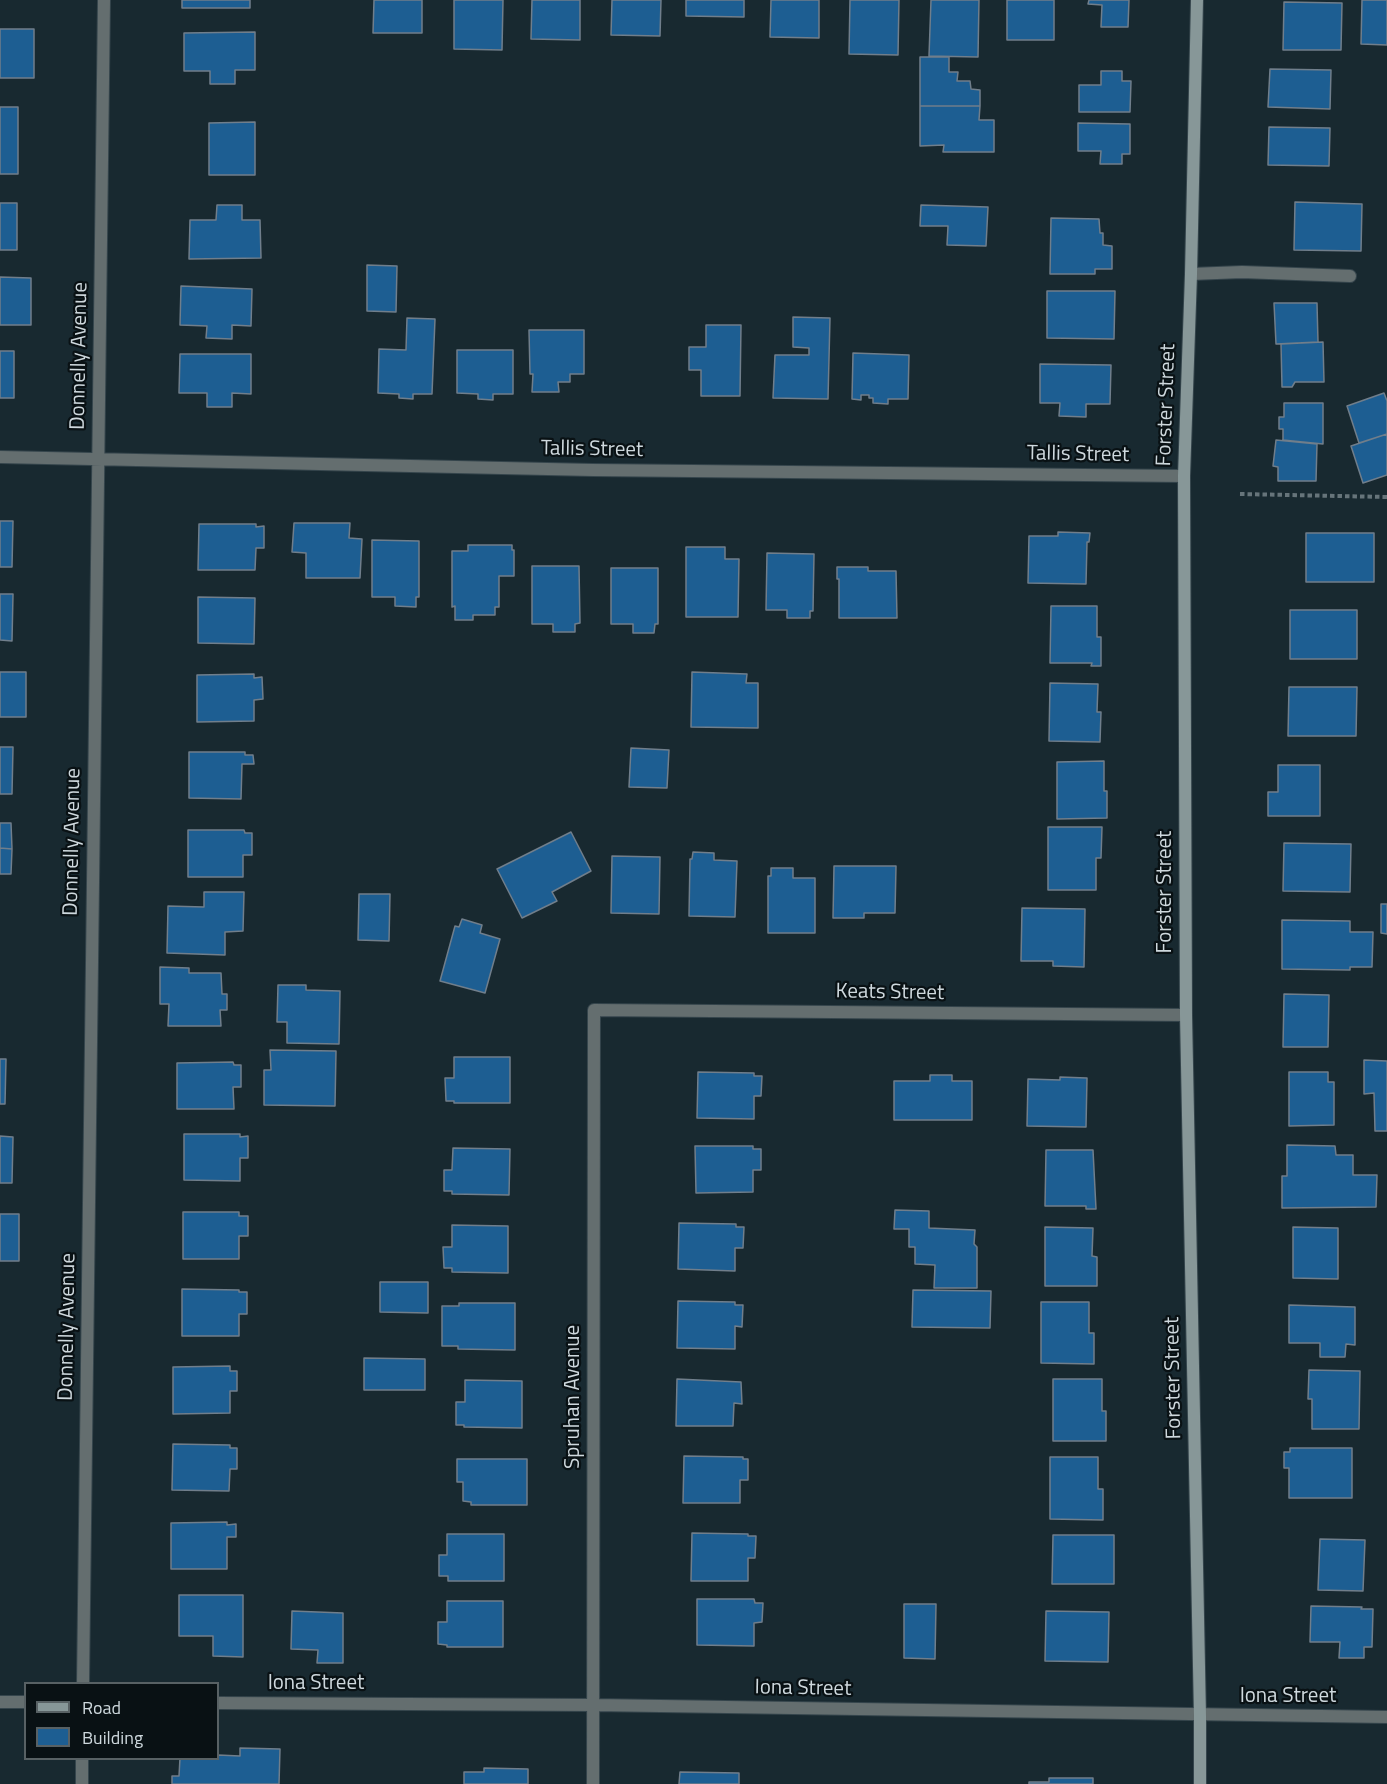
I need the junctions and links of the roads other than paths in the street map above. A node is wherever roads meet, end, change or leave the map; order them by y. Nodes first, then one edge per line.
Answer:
1 (104, 0) edge
2 (1197, 0) edge
3 (1191, 274) junction
4 (1350, 276) dead end
5 (0, 457) edge
6 (98, 458) junction
7 (1184, 476) junction
8 (594, 1010) joint
9 (1186, 1015) junction
10 (83, 1682) edge
11 (0, 1702) edge
12 (24, 1702) edge
13 (219, 1704) edge
14 (594, 1705) junction
15 (1200, 1716) junction
16 (1387, 1717) edge
17 (82, 1760) edge
18 (82, 1784) edge
19 (593, 1784) edge
20 (1200, 1784) edge

1 - 6 street, Donnelly Avenue
2 - 3 street, Forster Street
3 - 4 street
3 - 7 street, Forster Street
5 - 6 street, Tallis Street
6 - 7 street, Tallis Street
6 - 10 street, Donnelly Avenue
7 - 9 street, Forster Street
8 - 9 street, Keats Street
8 - 14 street, Spruhan Avenue
9 - 15 street, Forster Street
11 - 12 street
13 - 14 street, Iona Street
14 - 15 street, Iona Street
14 - 19 street, Spruhan Avenue
15 - 16 street, Iona Street
15 - 20 street, Forster Street
17 - 18 street

